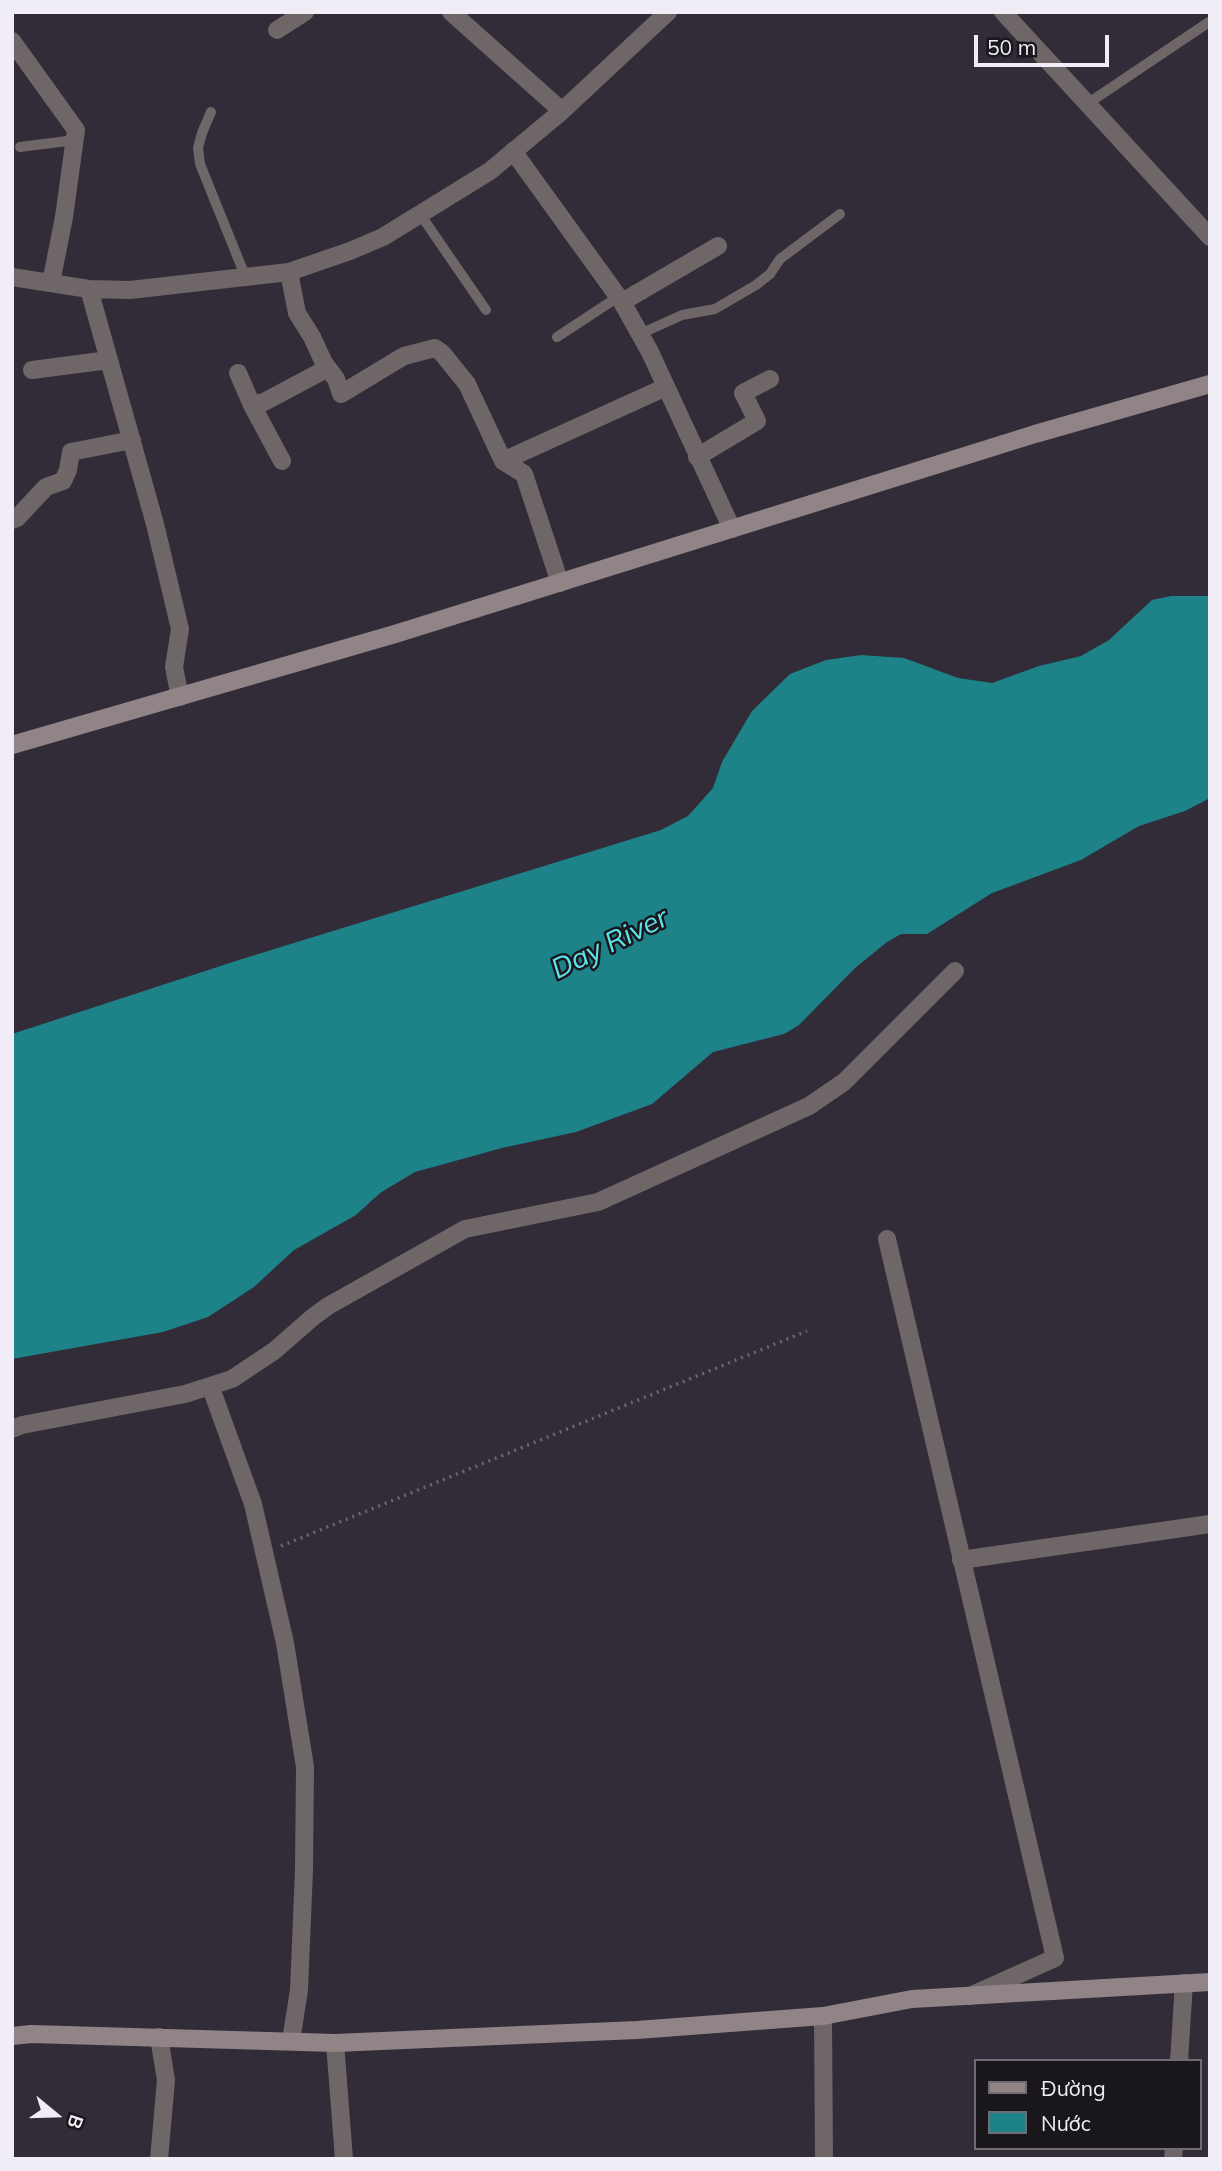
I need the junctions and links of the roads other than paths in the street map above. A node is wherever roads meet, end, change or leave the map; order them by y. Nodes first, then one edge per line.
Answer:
1 (305, 12) edge
2 (451, 12) edge
3 (668, 12) edge
4 (1003, 12) edge
5 (1209, 22) edge
6 (277, 30) dead end
7 (12, 41) edge
8 (1087, 104) junction
9 (562, 111) junction
10 (211, 112) dead end
11 (75, 140) junction
12 (20, 147) dead end
13 (513, 150) junction
14 (420, 214) junction
15 (840, 214) dead end
16 (1210, 237) edge
17 (718, 246) dead end
18 (289, 272) junction
19 (12, 277) edge
20 (246, 278) junction
21 (51, 283) junction
22 (89, 289) junction
23 (620, 299) junction
24 (486, 310) dead end
25 (640, 334) junction
26 (557, 337) dead end
27 (109, 360) junction
28 (328, 368) junction
29 (32, 370) dead end
30 (238, 373) dead end
31 (769, 379) dead end
32 (1210, 384) edge
33 (666, 387) junction
34 (252, 405) junction
35 (132, 440) junction
36 (697, 457) junction
37 (282, 461) dead end
38 (503, 461) junction
39 (12, 520) edge
40 (732, 529) junction
41 (560, 583) junction
42 (180, 697) junction
43 (12, 745) edge
44 (955, 971) dead end
45 (887, 1239) dead end
46 (211, 1388) junction
47 (12, 1429) edge
48 (1210, 1524) edge
49 (961, 1560) junction
50 (1210, 1982) edge
51 (1184, 1983) junction
52 (970, 1996) junction
53 (823, 2016) junction
54 (12, 2036) edge
55 (159, 2037) junction
56 (291, 2041) junction
57 (335, 2043) junction
58 (1179, 2059) edge
59 (159, 2159) edge
60 (344, 2159) edge
61 (824, 2159) edge

1 - 6 street
2 - 9 street
3 - 9 street
4 - 8 street
5 - 8 lane
7 - 11 street
8 - 16 street
9 - 13 street
10 - 20 lane
11 - 12 lane
11 - 21 street
13 - 14 street
13 - 23 street
14 - 18 street
14 - 24 lane
15 - 25 lane
17 - 23 street
18 - 20 street
18 - 28 street
19 - 21 street
20 - 22 street
21 - 22 street
22 - 27 street
23 - 25 street
23 - 26 lane
25 - 33 street
27 - 29 street
27 - 35 street
28 - 34 street
28 - 38 street
30 - 34 street
31 - 36 street
32 - 40 street
33 - 36 street
33 - 38 street
34 - 37 street
35 - 39 street
35 - 42 street
36 - 40 street
38 - 41 street
40 - 41 street
41 - 42 street
42 - 43 street
44 - 46 street
45 - 49 street
46 - 47 street
46 - 56 street
48 - 49 street
49 - 52 street
50 - 51 street
51 - 52 street
51 - 58 street
52 - 53 street
53 - 57 street
53 - 61 street
54 - 55 street
55 - 56 street
55 - 59 street
56 - 57 street
57 - 60 street

